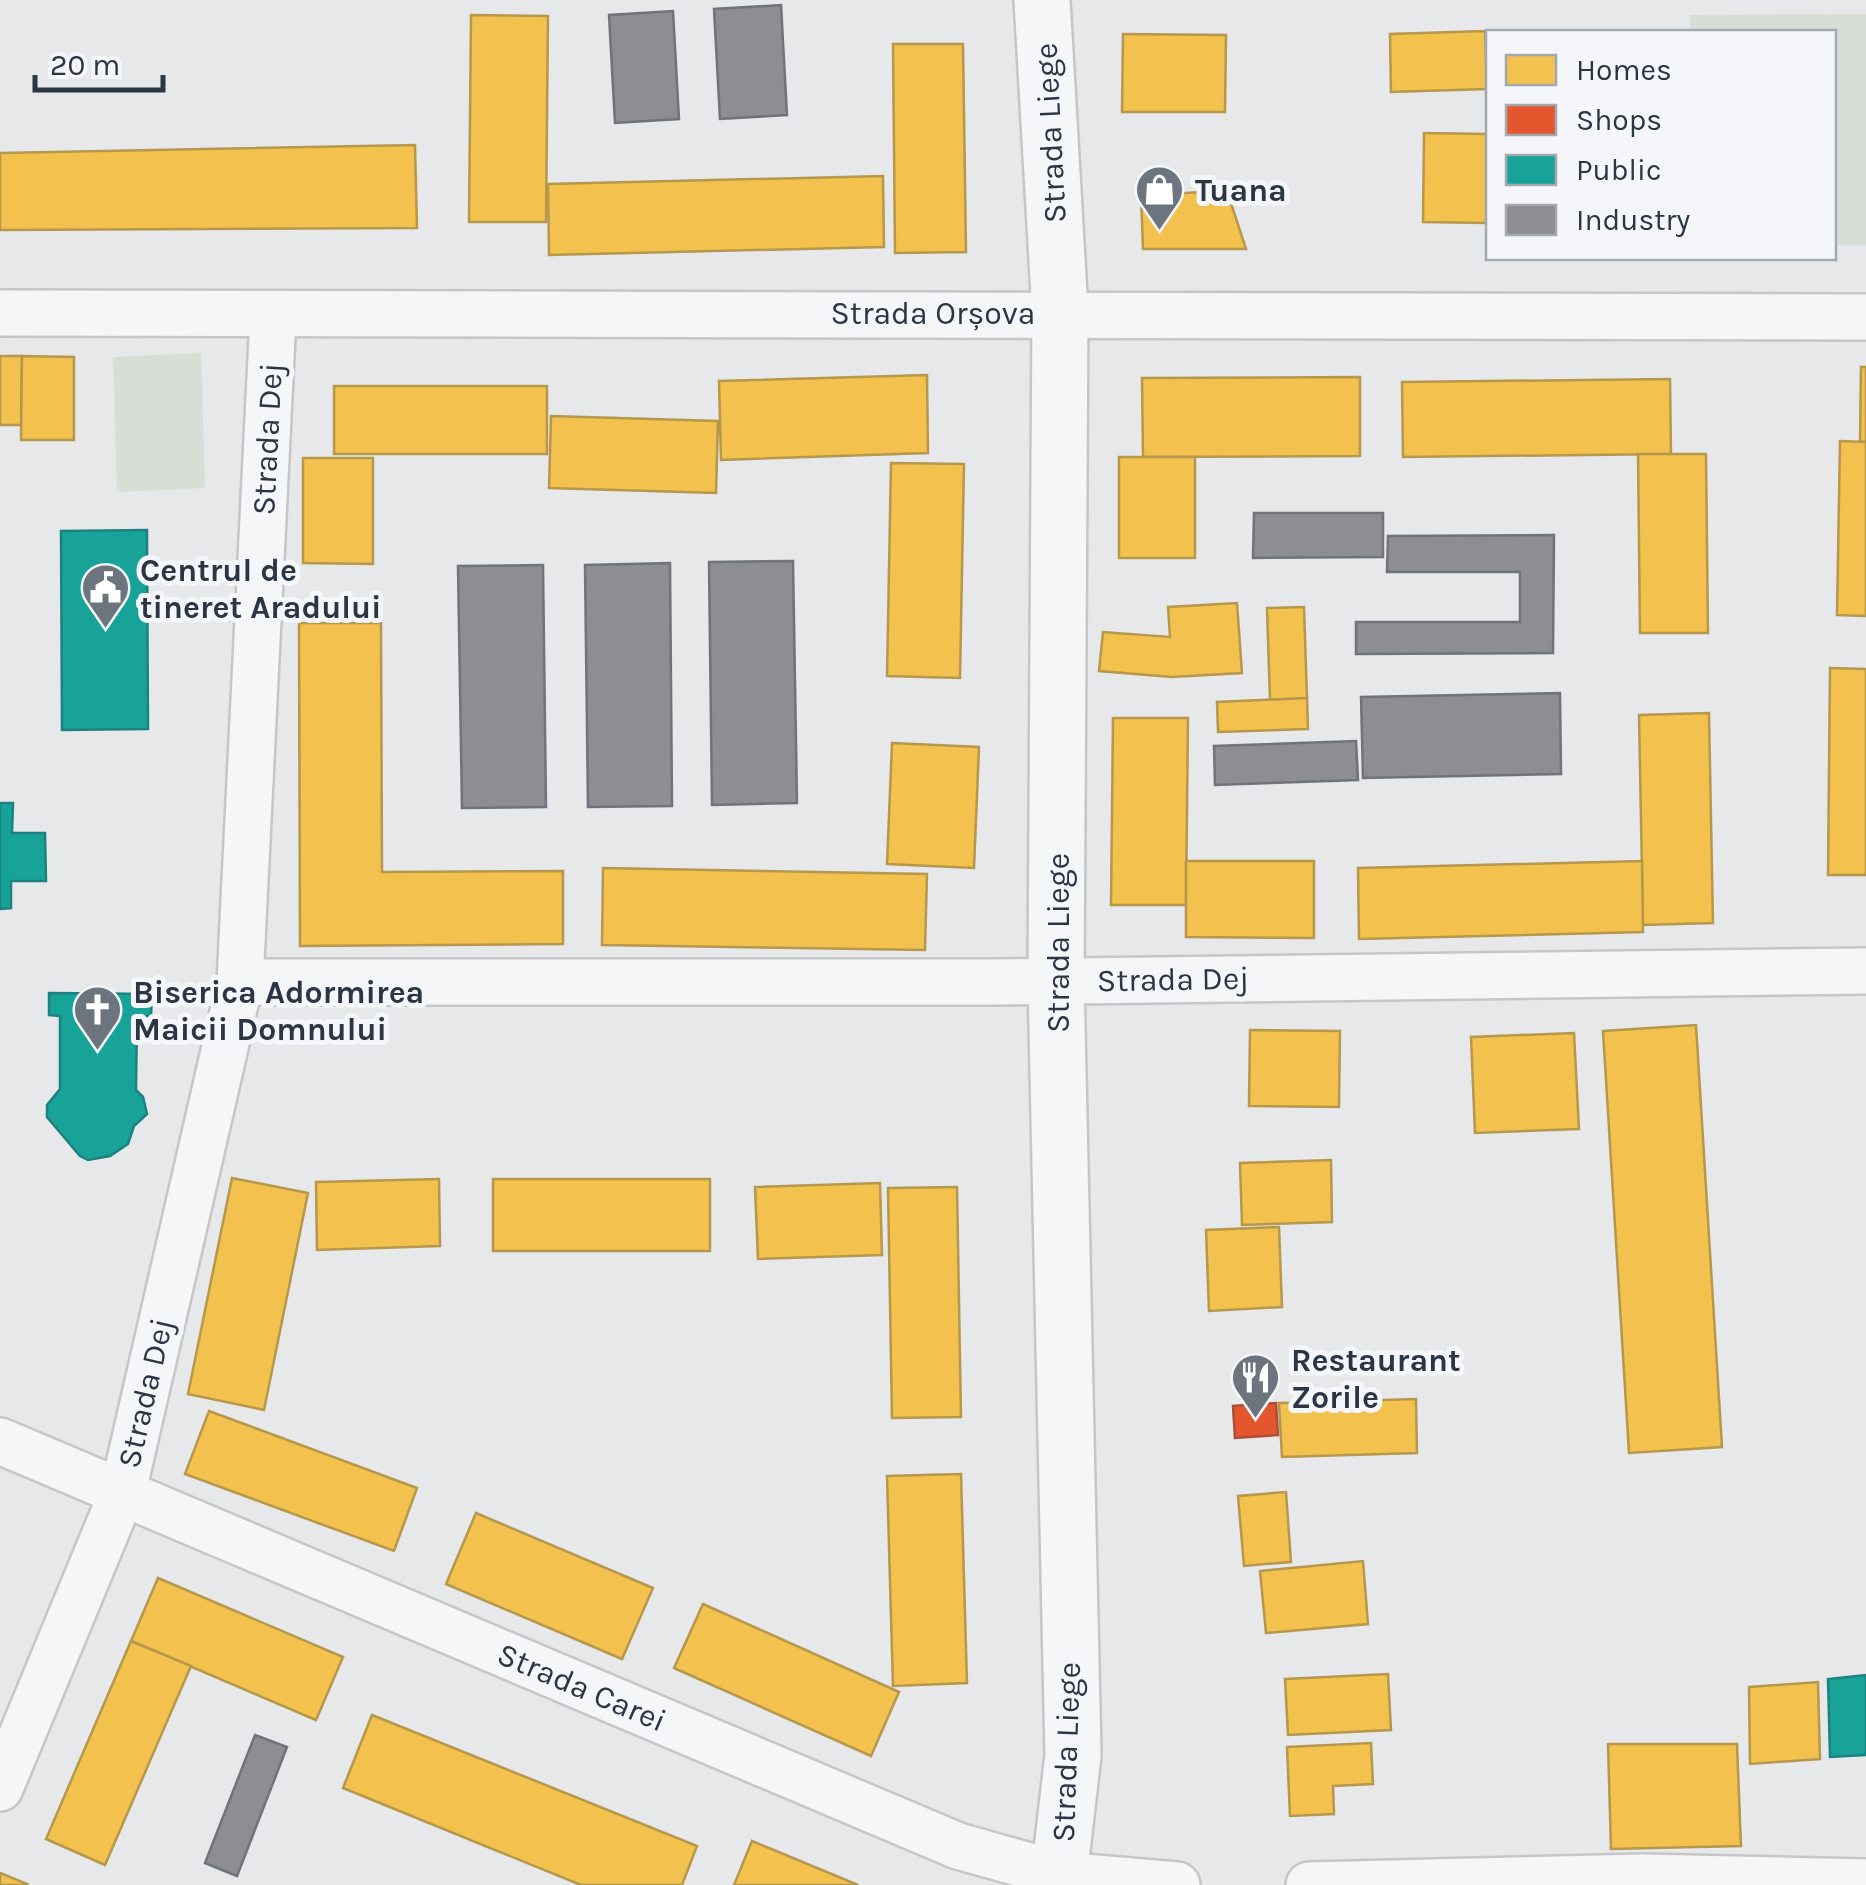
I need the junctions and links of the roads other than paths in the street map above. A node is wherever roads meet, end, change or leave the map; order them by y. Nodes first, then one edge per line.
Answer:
1 (1042, 0) edge
2 (1060, 312) junction
3 (0, 313) edge
4 (273, 316) junction
5 (1866, 317) edge
6 (1866, 971) edge
7 (1056, 981) junction
8 (240, 982) junction
9 (0, 1441) edge
10 (123, 1491) junction
11 (0, 1788) edge
12 (1059, 1880) edge
13 (1642, 1881) edge
14 (1866, 1882) edge
15 (1177, 1885) edge
16 (1309, 1885) edge

1 - 2 street, Strada Liege
2 - 4 street, Strada Orșova
2 - 5 street, Strada Orșova
2 - 7 street, Strada Liege
3 - 4 street, Strada Orșova
4 - 8 street, Strada Dej
6 - 7 street, Strada Dej
7 - 8 street, Strada Dej
7 - 12 street, Strada Liege
8 - 10 street, Strada Dej
9 - 10 street, Strada Carei
10 - 11 street, Strada Dej
10 - 12 street, Strada Carei
12 - 15 street, Strada Carei
13 - 14 street
13 - 16 street

